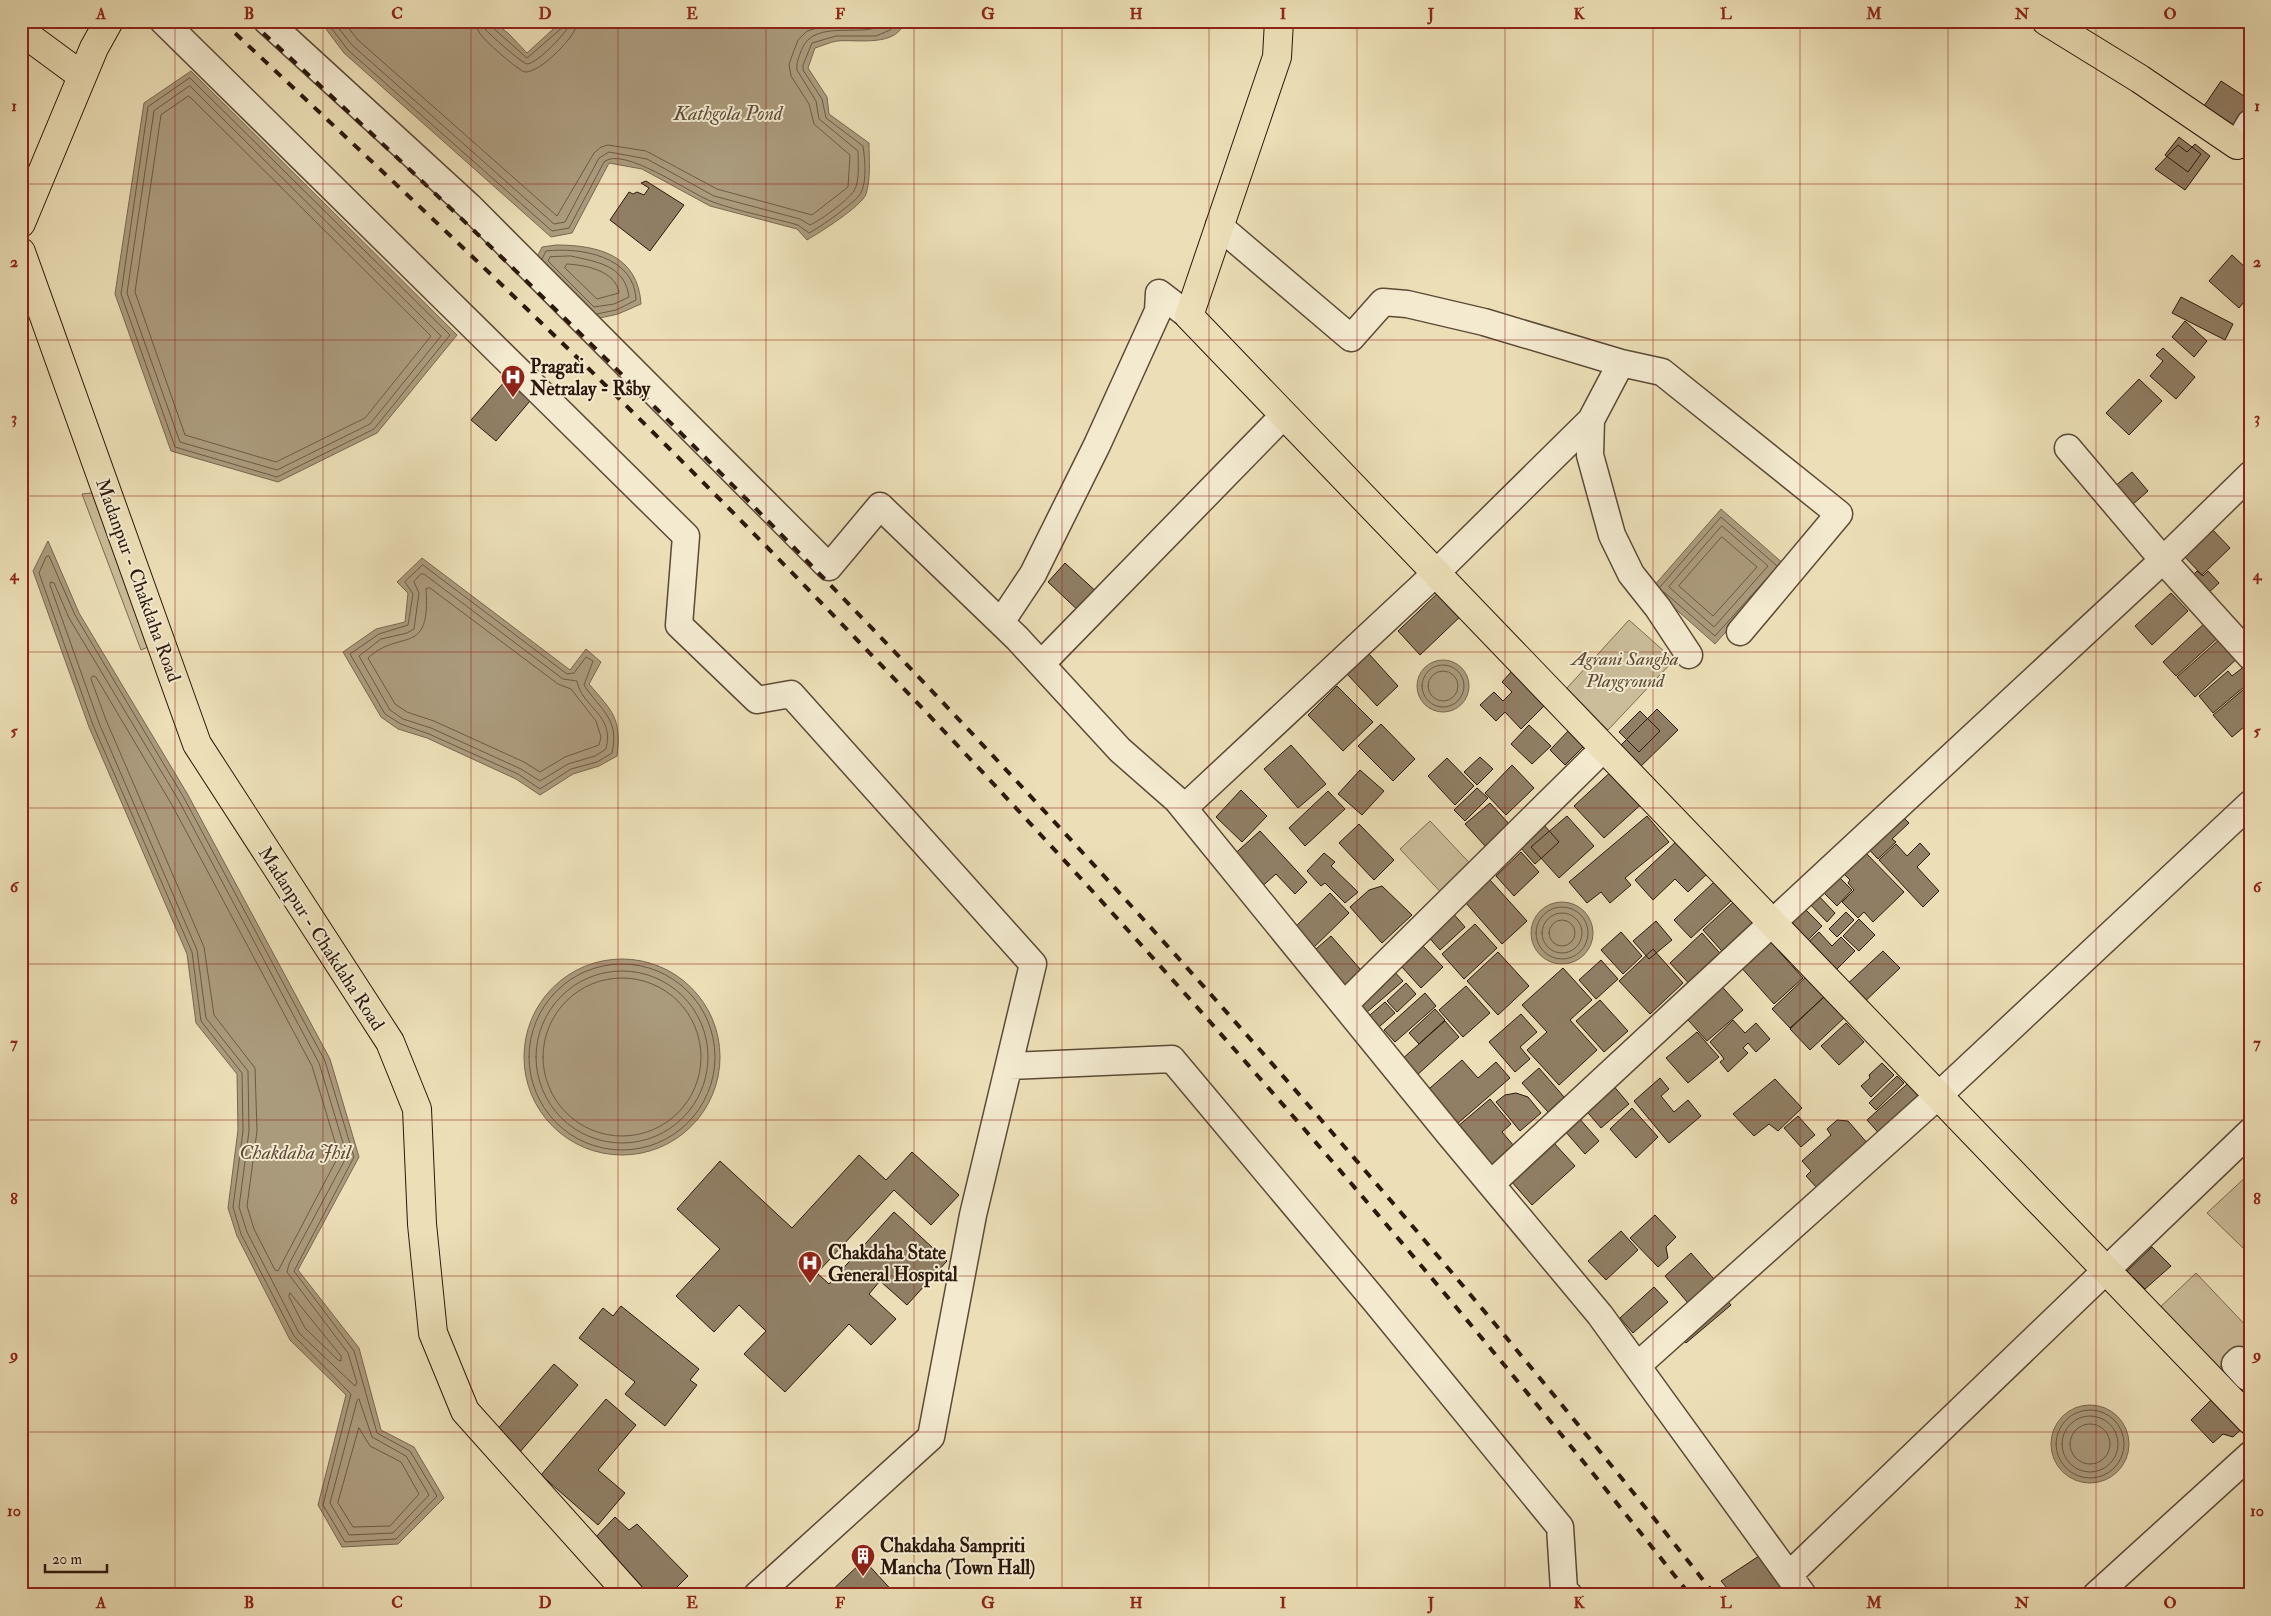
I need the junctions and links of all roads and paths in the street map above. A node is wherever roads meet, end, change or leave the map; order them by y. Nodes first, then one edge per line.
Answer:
1 (109, 21) edge
2 (163, 21) edge
3 (267, 21) edge
4 (1279, 21) edge
5 (2046, 21) edge
6 (21, 31) edge
7 (82, 76) junction
8 (2243, 134) edge
9 (21, 223) edge
10 (1220, 226) junction
11 (21, 252) edge
12 (1189, 316) junction
13 (1621, 363) junction
14 (1284, 415) junction
15 (1591, 420) junction
16 (2068, 448) dead end
17 (2250, 475) edge
18 (2163, 560) junction
19 (1436, 574) junction
20 (1000, 622) junction
21 (1740, 632) dead end
22 (1689, 655) dead end
23 (2250, 656) edge
24 (1041, 664) junction
25 (1604, 748) junction
26 (2250, 804) edge
27 (1184, 808) junction
28 (1774, 923) junction
29 (1344, 1005) junction
30 (1009, 1066) junction
31 (1939, 1095) junction
32 (2250, 1132) edge
33 (1491, 1184) junction
34 (2105, 1269) junction
35 (1637, 1366) junction
36 (2250, 1420) edge
37 (2250, 1455) edge
38 (1796, 1585) edge
39 (623, 1592) edge
40 (757, 1595) edge
41 (1569, 1595) edge
42 (2096, 1595) edge

1 - 7 main road
2 - 30 street
3 - 20 street
4 - 10 main road
5 - 8 main road
6 - 7 main road
7 - 9 main road
10 - 12 main road
10 - 13 street
11 - 39 main road, Madanpur - Chakdaha Road
12 - 14 main road
12 - 20 street
13 - 15 street
13 - 21 street
14 - 19 main road
14 - 24 street
15 - 19 street
15 - 22 street
16 - 18 street
17 - 18 street
18 - 23 street
18 - 28 street
19 - 25 main road
19 - 27 street
20 - 24 street
24 - 27 street
25 - 28 main road
25 - 29 street
26 - 31 street
27 - 29 street
28 - 31 main road
28 - 33 street
29 - 33 street
30 - 40 street
30 - 41 street
31 - 34 main road
31 - 35 street
32 - 34 street
33 - 35 street
34 - 36 main road
34 - 38 street
35 - 38 street
37 - 42 street

